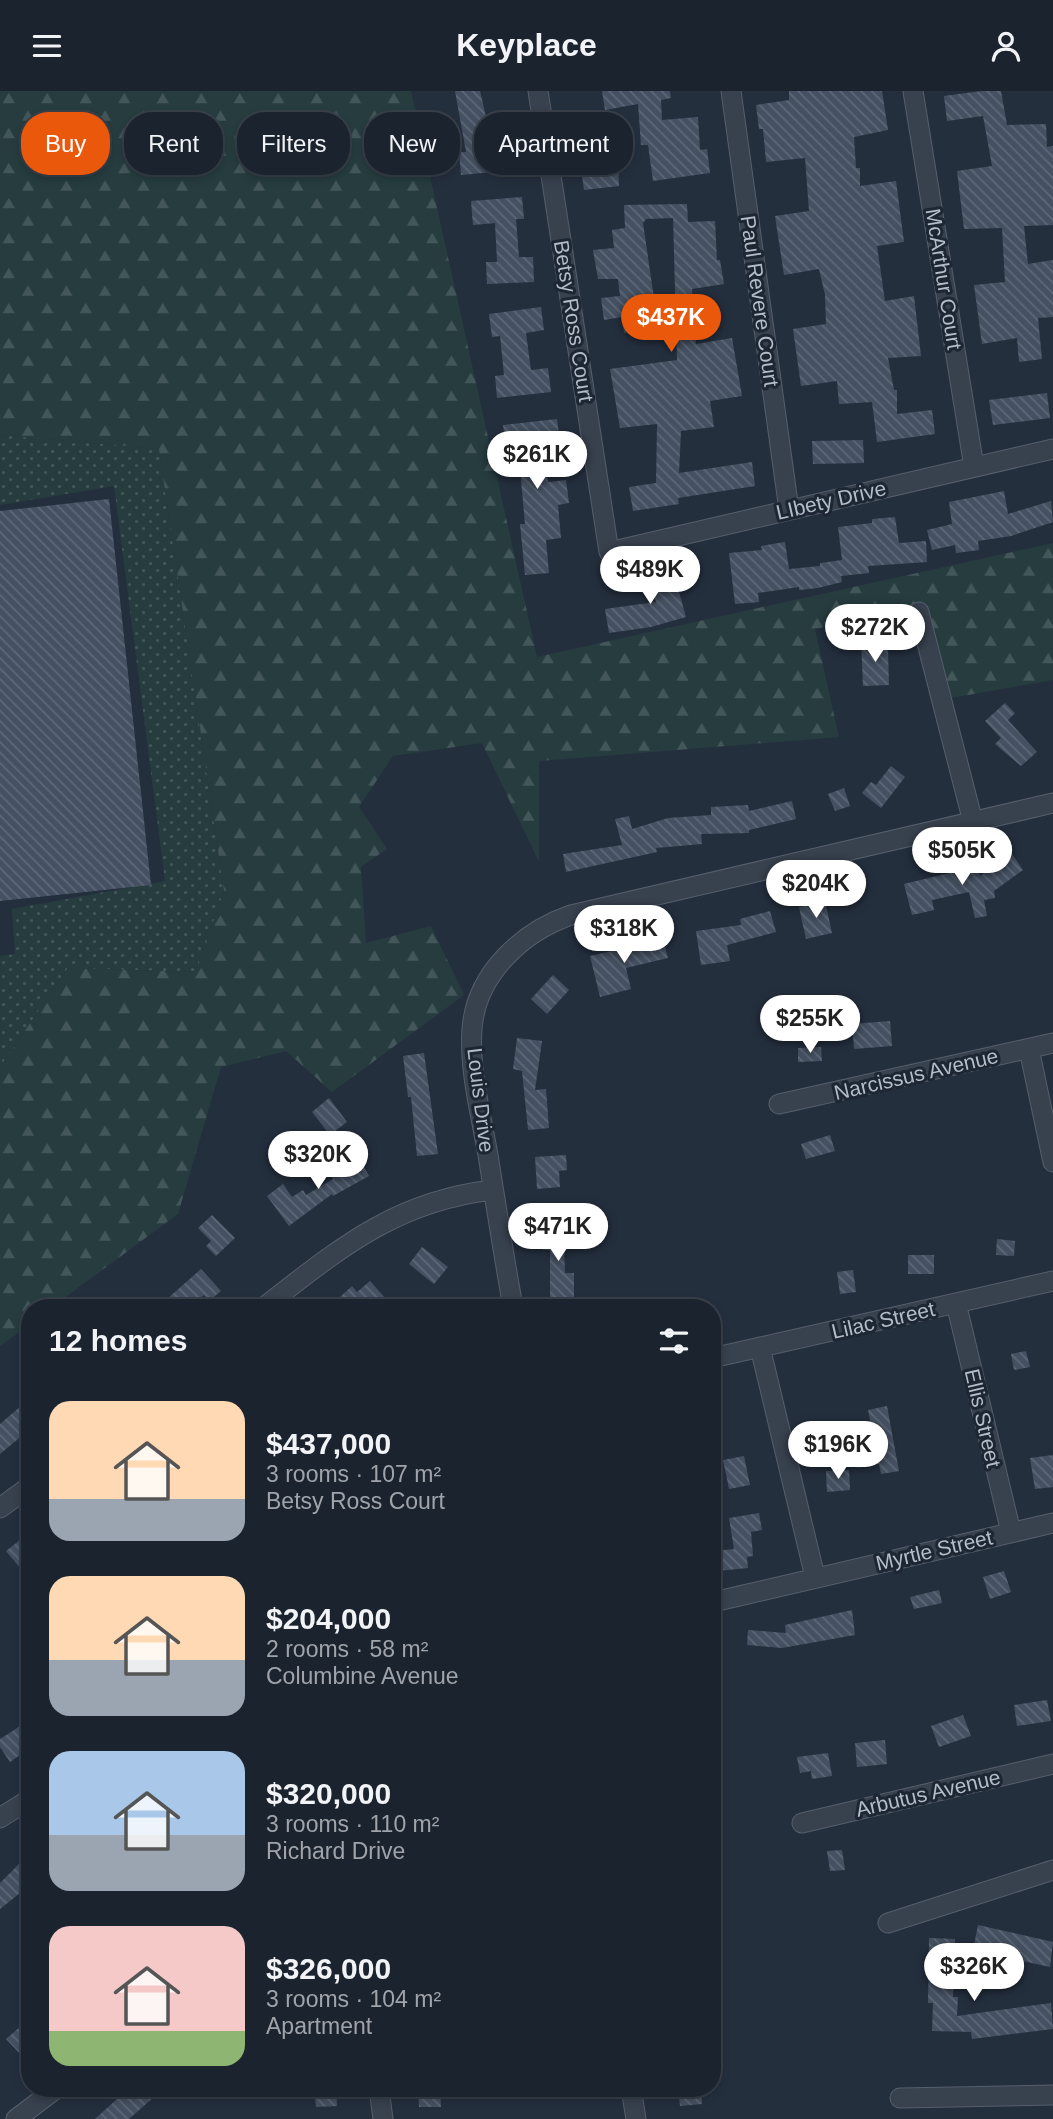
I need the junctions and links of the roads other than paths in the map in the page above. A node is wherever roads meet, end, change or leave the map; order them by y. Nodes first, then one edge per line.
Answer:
1 (538, 91) edge
2 (731, 91) edge
3 (913, 91) edge
4 (1053, 449) edge
5 (974, 467) junction
6 (789, 510) junction
7 (609, 552) joint
8 (919, 612) dead end
9 (1053, 803) edge
10 (974, 822) junction
11 (1053, 1043) edge
12 (1028, 1049) junction
13 (779, 1104) dead end
14 (1053, 1162) edge
15 (493, 1190) junction
16 (1053, 1281) edge
17 (274, 1299) edge
18 (512, 1299) edge
19 (956, 1303) junction
20 (760, 1347) junction
21 (721, 1356) edge
22 (21, 1493) edge
23 (0, 1508) edge
24 (1053, 1523) edge
25 (1011, 1532) junction
26 (815, 1577) junction
27 (722, 1600) dead end
28 (1053, 1764) edge
29 (21, 1804) edge
30 (0, 1818) edge
31 (802, 1823) dead end
32 (1053, 1870) edge
33 (888, 1923) dead end
34 (1053, 2095) edge
35 (45, 2097) edge
36 (380, 2097) edge
37 (632, 2097) edge
38 (900, 2098) dead end
39 (16, 2119) edge
40 (383, 2119) edge
41 (636, 2119) edge

1 - 7 street, Betsy Ross Court
2 - 6 street, Paul Revere Court
3 - 5 street, McArthur Court
4 - 5 street, LIbety Drive
5 - 6 street, LIbety Drive
6 - 7 street, LIbety Drive
8 - 10 street
9 - 10 street, Louis Drive
10 - 15 street, Louis Drive
11 - 12 street, Narcissus Avenue
12 - 13 street, Narcissus Avenue
12 - 14 street
15 - 17 street
15 - 18 street, Louis Drive
16 - 19 street, Lilac Street
19 - 20 street, Lilac Street
19 - 25 street, Ellis Street
20 - 21 street, Lilac Street
20 - 26 street
22 - 23 street
24 - 25 street, Myrtle Street
25 - 26 street, Myrtle Street
26 - 27 street, Myrtle Street
28 - 31 street, Arbutus Avenue
29 - 30 street
32 - 33 street
34 - 38 street
35 - 39 street
36 - 40 street
37 - 41 street

